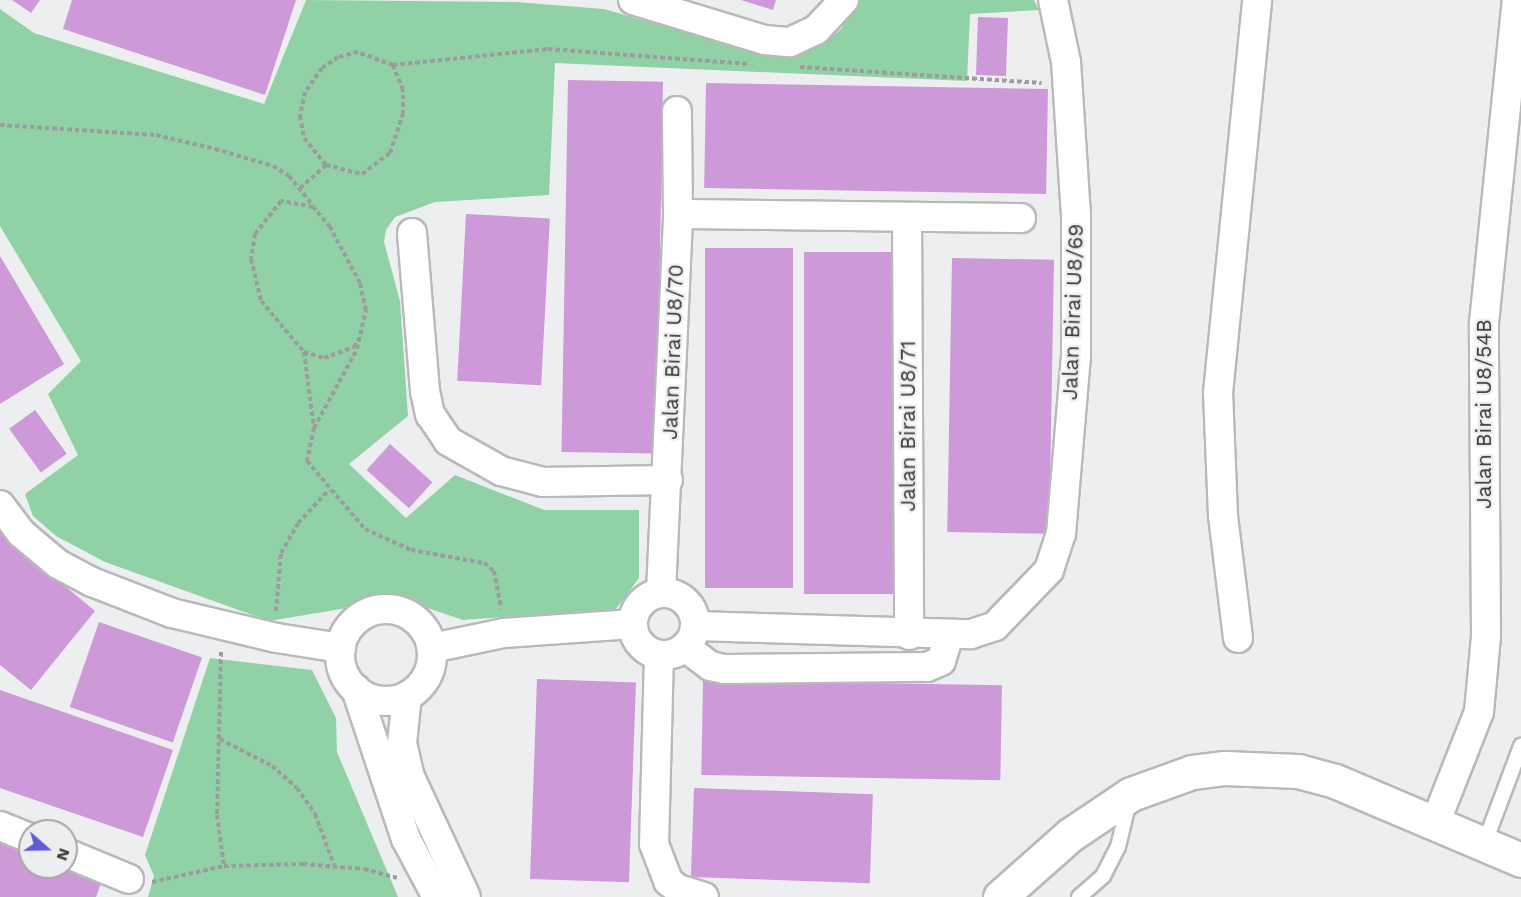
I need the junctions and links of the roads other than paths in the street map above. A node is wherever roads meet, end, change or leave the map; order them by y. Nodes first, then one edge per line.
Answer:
1 (633, 0) edge
2 (843, 0) edge
3 (1053, 0) edge
4 (1257, 0) edge
5 (1517, 0) edge
6 (677, 111) dead end
7 (678, 214) junction
8 (907, 217) junction
9 (1021, 218) dead end
10 (412, 233) dead end
11 (668, 480) junction
12 (0, 505) edge
13 (662, 593) junction
14 (633, 624) junction
15 (949, 634) junction
16 (909, 635) junction
17 (1238, 638) dead end
18 (680, 643) junction
19 (341, 648) junction
20 (432, 648) junction
21 (356, 689) junction
22 (407, 696) junction
23 (1521, 746) edge
24 (1131, 794) junction
25 (1436, 821) junction
26 (0, 826) edge
27 (18, 833) edge
28 (1485, 842) junction
29 (78, 858) edge
30 (1521, 860) edge
31 (129, 879) road end
32 (434, 892) edge
33 (466, 897) edge
34 (704, 897) edge
35 (1000, 897) edge
36 (1079, 897) edge

1 - 2 street
3 - 15 street, Jalan Birai U8/69
4 - 17 street
5 - 25 street, Jalan Birai U8/54B
6 - 7 street, Jalan Birai U8/70
7 - 8 street
7 - 11 street, Jalan Birai U8/70
8 - 9 street
8 - 16 street, Jalan Birai U8/71
10 - 11 street
11 - 13 street, Jalan Birai U8/70
12 - 19 street
13 - 14 street
13 - 18 street
14 - 18 street
14 - 20 street
15 - 16 street, Jalan Birai U8/69
15 - 18 street
16 - 18 street, Jalan Birai U8/69
18 - 34 street
19 - 20 street
19 - 21 street
20 - 22 street
21 - 22 street
21 - 32 street
22 - 33 street
23 - 28 lane
24 - 25 street
24 - 35 street
24 - 36 lane
25 - 28 street
26 - 27 street
28 - 30 street
29 - 31 street

